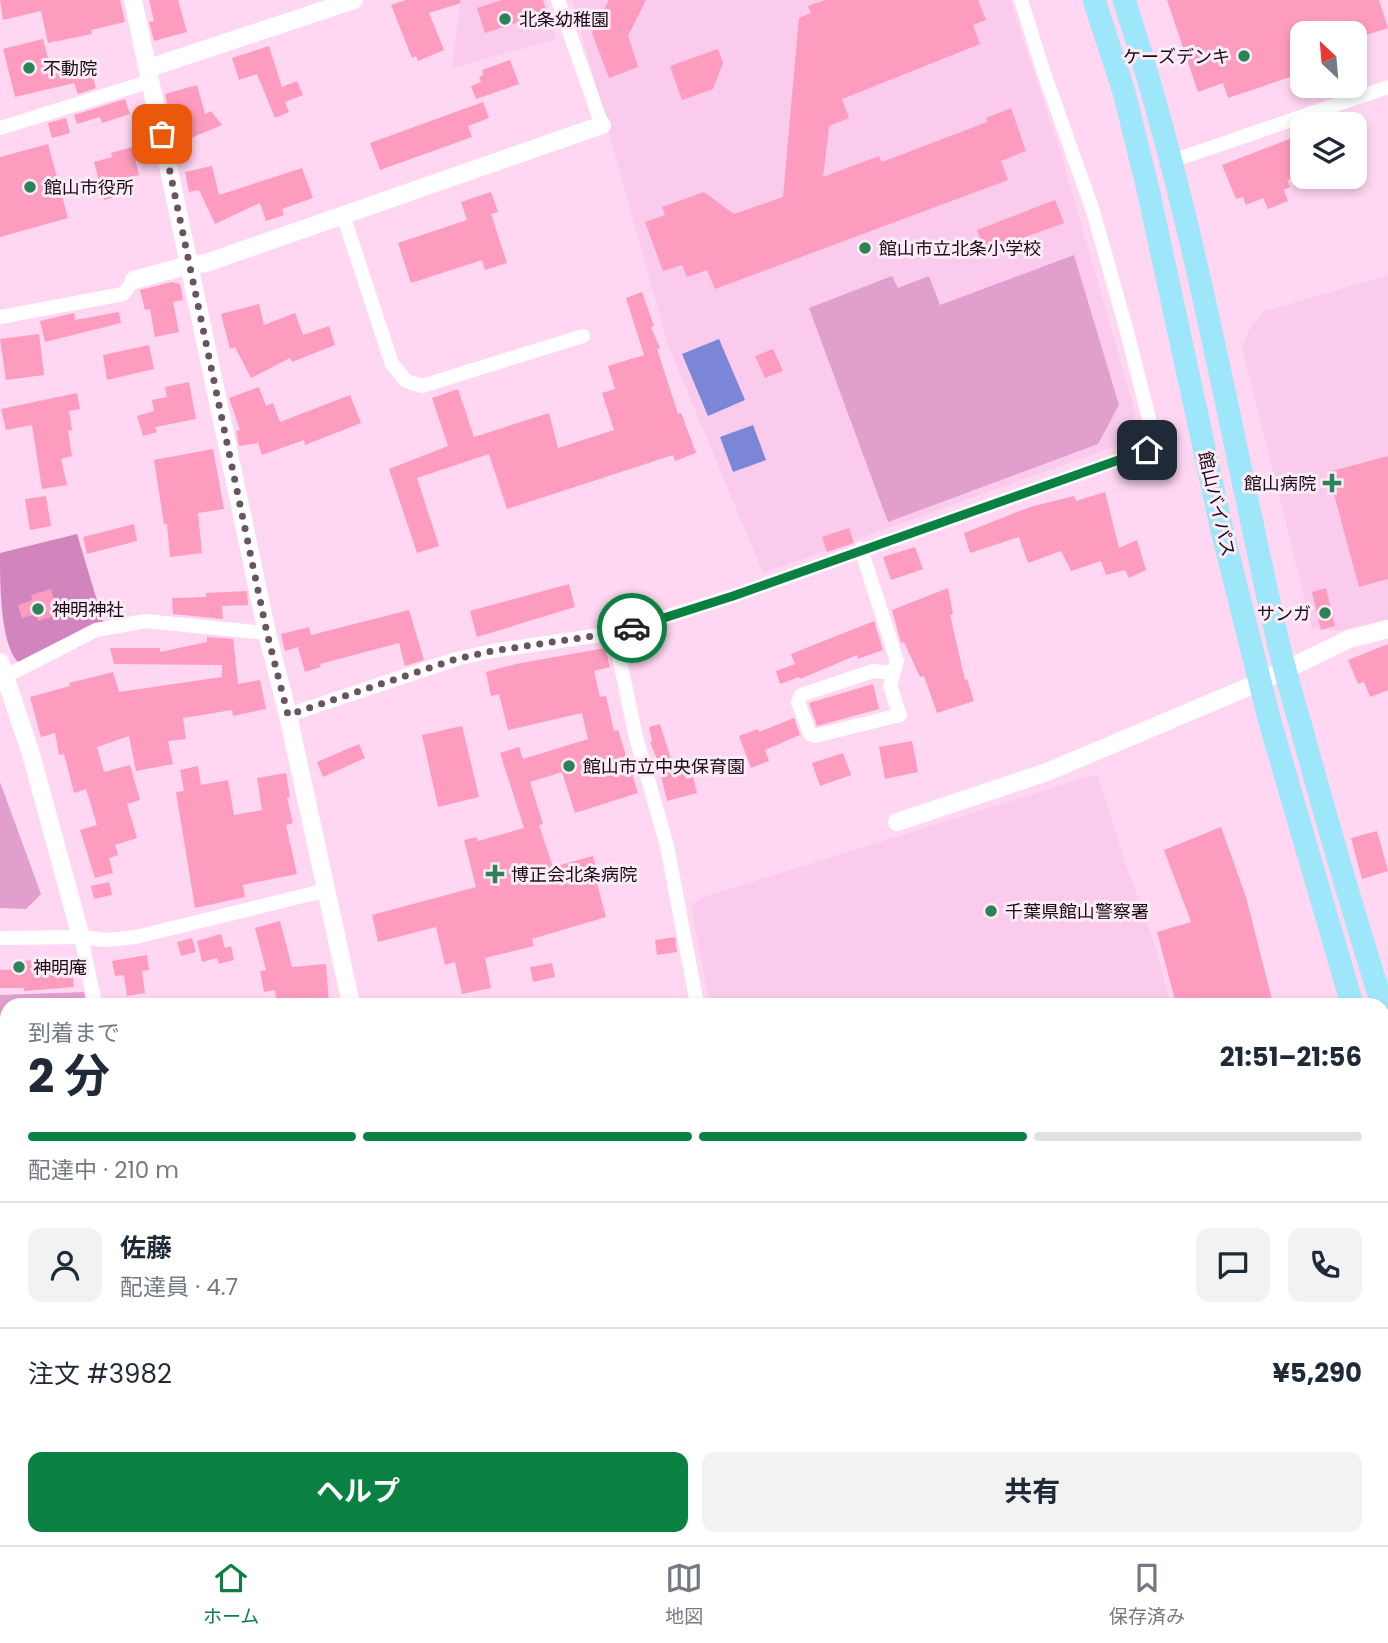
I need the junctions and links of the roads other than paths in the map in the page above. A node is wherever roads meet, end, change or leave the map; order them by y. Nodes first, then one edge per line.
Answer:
1 (133, 0) edge
2 (354, 0) edge
3 (558, 0) edge
4 (1021, 0) edge
5 (1094, 0) edge
6 (1124, 0) edge
7 (150, 75) junction
8 (1388, 87) edge
9 (602, 125) joint
10 (0, 128) edge
11 (1171, 161) junction
12 (344, 215) junction
13 (189, 265) junction
14 (134, 280) joint
15 (0, 317) edge
16 (583, 336) dead end
17 (861, 550) junction
18 (1388, 629) edge
19 (267, 633) junction
20 (614, 633) junction
21 (3, 669) edge
22 (1286, 670) junction
23 (892, 673) junction
24 (1260, 682) junction
25 (288, 715) junction
26 (897, 822) dead end
27 (327, 890) junction
28 (81, 937) junction
29 (0, 938) edge
30 (95, 998) edge
31 (350, 998) edge
32 (696, 998) edge
33 (1350, 998) edge
34 (1380, 998) edge

1 - 7 street
2 - 7 street
3 - 9 street
4 - 17 street
5 - 24 highway, 館山バイパス
6 - 11 highway, 館山バイパス
7 - 10 street
7 - 13 street
8 - 11 street
9 - 12 street
11 - 22 highway, 館山バイパス
12 - 13 street
12 - 16 street
13 - 14 street
13 - 19 street
14 - 15 street
17 - 20 street
17 - 23 street
18 - 22 street
19 - 21 street
19 - 25 street
20 - 25 street
20 - 32 street
21 - 28 street
22 - 24 street
22 - 34 highway, 館山バイパス
23 - 23 street
24 - 26 street
24 - 33 highway, 館山バイパス
25 - 27 street
27 - 28 street
27 - 31 street
28 - 29 street
28 - 30 street

